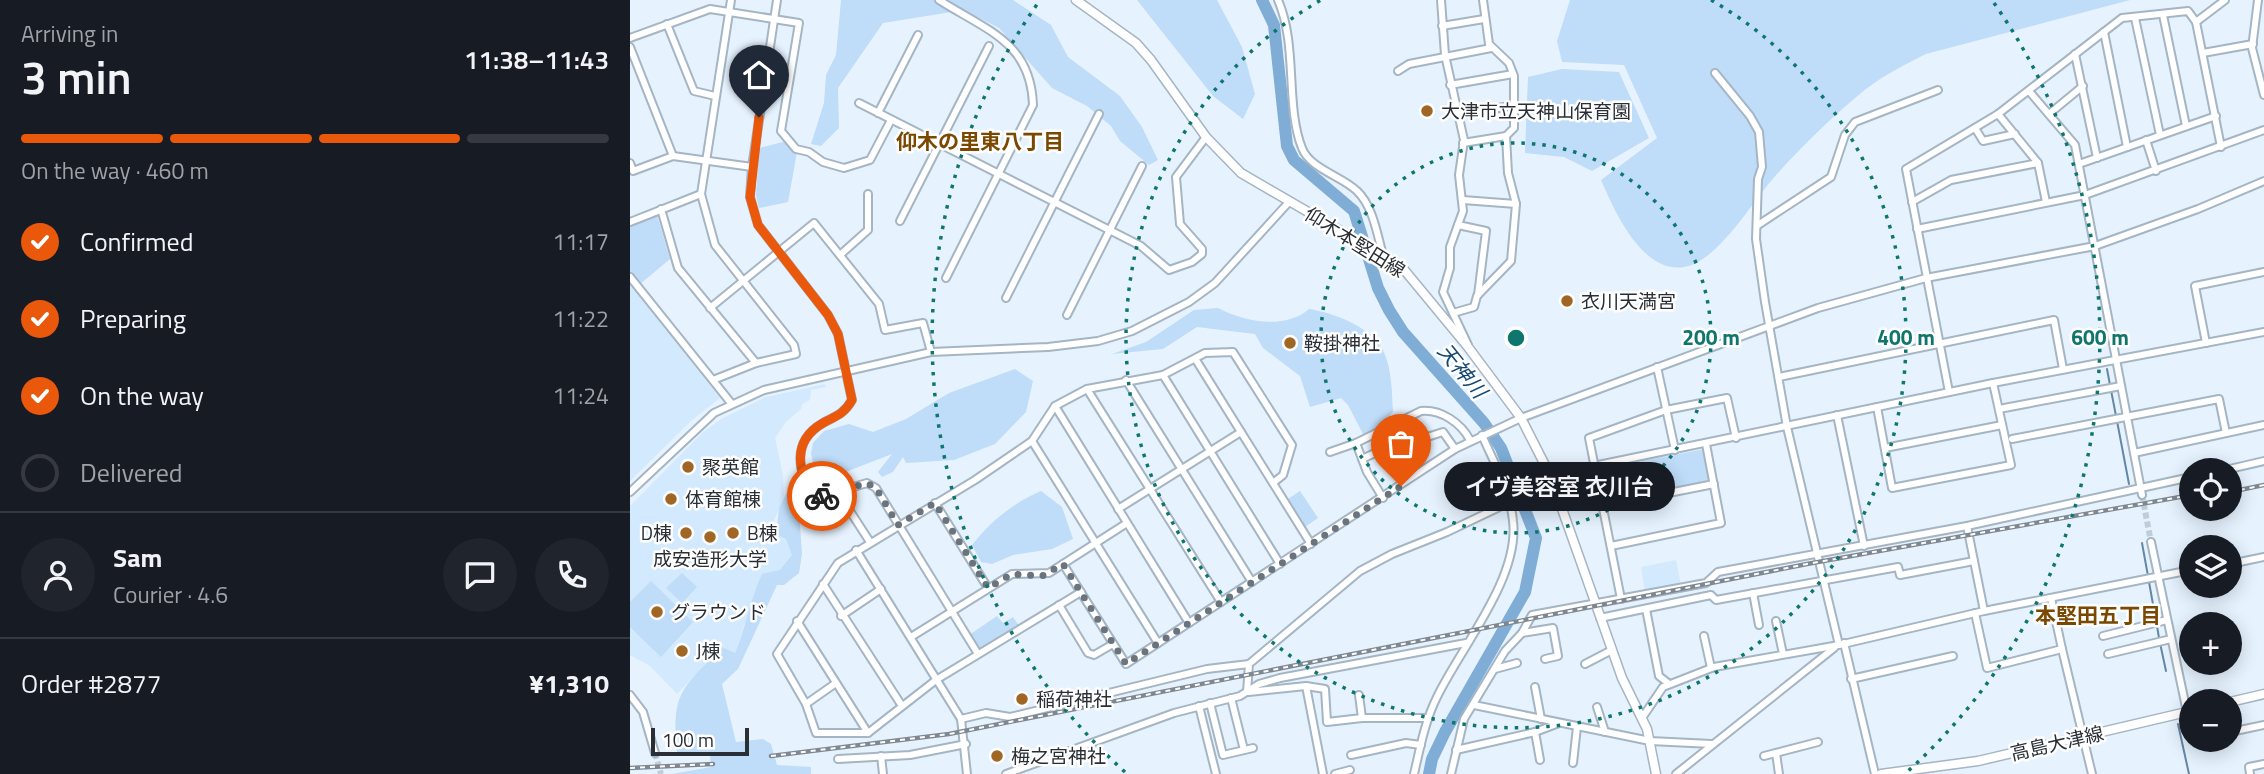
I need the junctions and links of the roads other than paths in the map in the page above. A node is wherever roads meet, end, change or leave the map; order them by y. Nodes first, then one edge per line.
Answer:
1 (731, 0) edge
2 (777, 0) edge
3 (939, 0) edge
4 (1076, 0) edge
5 (1278, 0) edge
6 (1441, 0) edge
7 (1483, 0) edge
8 (2225, 0) edge
9 (2258, 0) edge
10 (729, 12) junction
11 (2163, 15) junction
12 (2135, 18) junction
13 (774, 19) junction
14 (1484, 19) junction
15 (2196, 22) junction
16 (667, 24) junction
17 (1442, 26) junction
18 (2104, 32) junction
19 (918, 35) dead end
20 (630, 38) edge
21 (2253, 44) junction
22 (989, 46) dead end
23 (630, 47) edge
24 (1491, 48) junction
25 (2203, 53) junction
26 (2075, 54) junction
27 (1445, 55) junction
28 (2264, 62) edge
29 (2255, 64) junction
30 (1398, 71) dead end
31 (1714, 73) dead end
32 (1513, 74) junction
33 (1450, 85) junction
34 (2083, 86) junction
35 (1938, 90) dead end
36 (2029, 91) junction
37 (2264, 95) edge
38 (715, 96) junction
39 (859, 103) dead end
40 (1515, 105) junction
41 (878, 113) junction
42 (1099, 114) dead end
43 (1998, 114) junction
44 (2049, 114) junction
45 (1459, 115) junction
46 (2216, 116) junction
47 (891, 120) junction
48 (2186, 126) junction
49 (1975, 128) junction
50 (2264, 130) edge
51 (2015, 134) junction
52 (2160, 135) junction
53 (1506, 136) junction
54 (1206, 137) junction
55 (2146, 140) junction
56 (1464, 143) junction
57 (940, 145) junction
58 (2127, 147) junction
59 (2221, 148) junction
60 (673, 156) junction
61 (2096, 158) junction
62 (705, 159) junction
63 (630, 163) edge
64 (2038, 163) junction
65 (2079, 164) junction
66 (1142, 166) dead end
67 (752, 167) junction
68 (2156, 171) junction
69 (998, 173) junction
70 (2264, 181) edge
71 (701, 194) junction
72 (868, 194) dead end
73 (2085, 195) junction
74 (1463, 201) junction
75 (1054, 202) junction
76 (1289, 202) junction
77 (1912, 202) junction
78 (2046, 202) junction
79 (1516, 204) junction
80 (661, 209) junction
81 (900, 221) dead end
82 (630, 222) edge
83 (1458, 225) junction
84 (1758, 225) junction
85 (1917, 229) junction
86 (1111, 231) junction
87 (2095, 246) junction
88 (777, 253) junction
89 (840, 255) junction
90 (1383, 255) junction
91 (2264, 272) edge
92 (630, 277) edge
93 (946, 278) dead end
94 (1926, 278) junction
95 (743, 281) junction
96 (1477, 296) junction
97 (1006, 298) dead end
98 (710, 308) junction
99 (1453, 313) junction
100 (1067, 315) dead end
101 (1769, 326) junction
102 (2264, 332) edge
103 (2206, 343) junction
104 (1940, 344) junction
105 (1468, 347) junction
106 (931, 352) junction
107 (2115, 359) junction
108 (1196, 360) junction
109 (755, 363) junction
110 (1657, 366) junction
111 (2063, 369) junction
112 (846, 370) junction
113 (1163, 374) junction
114 (1779, 377) junction
115 (713, 380) junction
116 (1126, 380) junction
117 (1993, 383) junction
118 (2121, 386) junction
119 (1087, 388) junction
120 (1949, 392) junction
121 (731, 402) junction
122 (1055, 406) junction
123 (1877, 407) junction
124 (1999, 409) junction
125 (1666, 410) junction
126 (1837, 415) junction
127 (2127, 416) junction
128 (1521, 418) junction
129 (2002, 425) junction
130 (2264, 425) edge
131 (1787, 427) junction
132 (1241, 432) junction
133 (2226, 433) junction
134 (1485, 434) junction
135 (1735, 438) junction
136 (2012, 439) dead end
137 (1470, 440) junction
138 (1032, 441) junction
139 (1356, 443) junction
140 (1706, 444) junction
141 (1885, 448) junction
142 (1455, 449) junction
143 (1675, 450) junction
144 (1210, 451) junction
145 (1330, 453) dead end
146 (2134, 453) junction
147 (1362, 458) junction
148 (2264, 461) edge
149 (1595, 466) junction
150 (2242, 466) edge
151 (1181, 469) junction
152 (1550, 475) junction
153 (2179, 480) edge
154 (1273, 483) junction
155 (1714, 484) junction
156 (1150, 489) junction
157 (838, 491) junction
158 (2142, 491) junction
159 (630, 492) edge
160 (1383, 499) junction
161 (813, 500) junction
162 (1510, 502) junction
163 (935, 503) junction
164 (1603, 506) junction
165 (797, 509) dead end
166 (1118, 509) junction
167 (1127, 523) junction
168 (898, 525) junction
169 (1967, 526) junction
170 (870, 542) junction
171 (2151, 542) tunnel mouth
172 (1096, 543) junction
173 (1311, 544) junction
174 (1864, 545) junction
175 (1611, 546) junction
176 (856, 550) junction
177 (1818, 554) junction
178 (2264, 557) edge
179 (1974, 561) junction
180 (2242, 562) edge
181 (1063, 564) junction
182 (1280, 564) junction
183 (2179, 572) edge
184 (2151, 577) junction
185 (1824, 580) junction
186 (1252, 582) junction
187 (823, 584) junction
188 (988, 588) junction
189 (881, 589) junction
190 (1080, 592) junction
191 (1753, 593) junction
192 (2051, 598) junction
193 (1621, 599) junction
194 (1221, 602) junction
195 (1594, 604) junction
196 (1059, 605) junction
197 (1646, 609) junction
198 (1984, 611) junction
199 (951, 612) junction
200 (1975, 613) junction
201 (841, 616) junction
202 (1600, 618) junction
203 (797, 621) junction
204 (1776, 621) dead end
205 (2160, 622) junction
206 (1189, 623) junction
207 (1759, 625) dead end
208 (1522, 633) junction
209 (1704, 636) dead end
210 (2103, 636) dead end
211 (911, 637) junction
212 (2164, 641) junction
213 (1158, 643) junction
214 (1466, 643) junction
215 (1113, 644) junction
216 (1842, 644) junction
217 (2062, 649) junction
218 (1612, 650) junction
219 (978, 654) junction
220 (1783, 654) junction
221 (2108, 654) dead end
222 (1953, 656) dead end
223 (1545, 659) dead end
224 (1517, 663) dead end
225 (1585, 663) dead end
226 (1248, 664) junction
227 (1711, 668) junction
228 (1495, 669) junction
229 (1851, 679) junction
230 (936, 680) junction
231 (836, 683) junction
232 (1668, 683) junction
233 (1306, 687) junction
234 (1535, 687) dead end
235 (2181, 689) edge
236 (1247, 692) junction
237 (2264, 694) edge
238 (630, 695) edge
239 (1359, 695) dead end
240 (1231, 698) junction
241 (2242, 699) edge
242 (1210, 703) junction
243 (806, 704) junction
244 (1474, 705) junction
245 (902, 706) junction
246 (1199, 706) junction
247 (1597, 708) dead end
248 (2179, 714) edge
249 (1362, 718) junction
250 (1429, 718) junction
251 (1643, 718) junction
252 (961, 719) junction
253 (1541, 719) junction
254 (1559, 723) junction
255 (2264, 725) edge
256 (1577, 727) junction
257 (2242, 730) edge
258 (1535, 732) junction
259 (1605, 732) junction
260 (868, 733) junction
261 (2082, 737) junction
262 (1650, 741) junction
263 (1818, 742) dead end
264 (966, 744) junction
265 (1421, 744) junction
266 (1712, 744) junction
267 (1253, 748) dead end
268 (1244, 750) junction
269 (1456, 750) junction
270 (655, 753) tunnel mouth
271 (1776, 753) junction
272 (1351, 755) dead end
273 (881, 756) junction
274 (1764, 756) dead end
275 (838, 759) dead end
276 (1540, 760) dead end
277 (1573, 764) dead end
278 (2264, 764) edge
279 (1350, 770) dead end
280 (883, 774) edge
281 (967, 774) edge
282 (1006, 774) edge
283 (1216, 774) edge
284 (1323, 774) edge
285 (1335, 774) edge
286 (1414, 774) edge
287 (1451, 774) edge
288 (1656, 774) edge
289 (1676, 774) edge
290 (1779, 774) edge
291 (1875, 774) edge
292 (1881, 774) edge
293 (2092, 774) edge
294 (2250, 774) edge

1 - 10 street
2 - 13 street
3 - 69 street
4 - 54 main road, 仰木本堅田線
5 - 90 street
6 - 17 street
7 - 14 street
8 - 15 street
9 - 21 street
10 - 13 street
10 - 16 street
10 - 38 street
11 - 12 street
11 - 15 street
11 - 48 street
12 - 18 street
12 - 52 street
13 - 47 street
13 - 67 street
14 - 17 street
14 - 24 street
15 - 25 street
16 - 20 street
16 - 38 street
17 - 27 street
18 - 26 street
18 - 58 street
19 - 41 street
21 - 25 street
21 - 29 street
22 - 57 street
23 - 60 street
24 - 27 street
24 - 32 street
25 - 46 street
26 - 34 street
26 - 36 street
27 - 30 street
27 - 33 street
28 - 29 street
29 - 37 street
31 - 84 street
32 - 33 street
32 - 40 street
33 - 45 street
34 - 44 street
34 - 61 street
35 - 84 street
36 - 43 street
36 - 44 street
38 - 62 street
39 - 41 street
40 - 45 street
40 - 53 street
41 - 47 street
42 - 75 street
43 - 49 street
43 - 51 street
44 - 65 street
45 - 56 street
46 - 48 street
46 - 59 street
47 - 57 street
48 - 52 street
49 - 51 street
49 - 77 street
50 - 59 street
51 - 64 street
52 - 55 street
53 - 56 street
53 - 79 street
54 - 76 main road, 仰木本堅田線
54 - 86 street
55 - 58 street
55 - 68 street
56 - 74 street
57 - 69 street
57 - 81 street
58 - 61 street
59 - 68 street
60 - 62 street
60 - 63 street
61 - 65 street
62 - 67 street
62 - 71 street
64 - 77 street
64 - 78 street
65 - 73 street
66 - 86 street
67 - 88 street
68 - 73 street
69 - 75 street
69 - 93 street
70 - 87 street
71 - 80 street
71 - 95 street
72 - 89 street
73 - 78 street
73 - 87 street
74 - 79 street
74 - 83 street
75 - 86 street
75 - 97 street
76 - 90 main road, 仰木本堅田線
76 - 106 street
77 - 85 street
78 - 85 street
79 - 96 street
80 - 82 street
80 - 98 street
83 - 96 street
83 - 99 street
84 - 101 street
85 - 94 street
86 - 100 street
87 - 94 street
87 - 107 street
88 - 89 street
88 - 95 street
88 - 112 street
89 - 106 street
90 - 105 main road, 仰木本堅田線
91 - 103 street
92 - 115 street
94 - 101 street
94 - 104 street
95 - 98 street
95 - 109 street
96 - 99 street
98 - 109 street
99 - 105 street
101 - 110 street
101 - 114 street
102 - 103 street
103 - 107 street
104 - 111 street
104 - 114 street
104 - 120 street
105 - 128 main road, 仰木本堅田線
106 - 112 street
107 - 111 street
107 - 118 street
108 - 113 street
108 - 132 street
108 - 154 street
109 - 115 street
110 - 125 street
110 - 128 street
111 - 117 street
112 - 121 street
112 - 161 street
113 - 116 street
113 - 144 street
114 - 131 street
115 - 121 street
116 - 119 street
116 - 151 street
117 - 120 street
117 - 124 street
118 - 124 street
118 - 127 street
119 - 122 street
119 - 156 street
120 - 123 street
121 - 159 street
122 - 138 street
122 - 166 street
123 - 126 street
123 - 141 street
124 - 129 street
125 - 135 street
125 - 143 street
125 - 149 street
126 - 131 street
126 - 174 street
127 - 133 street
127 - 136 street
127 - 146 street
128 - 134 street
128 - 152 main road, 仰木本堅田線
129 - 141 street
129 - 141 street
130 - 133 street
131 - 135 street
131 - 177 street
132 - 144 street
132 - 154 street
133 - 146 street
134 - 137 street
134 - 162 street
135 - 140 street
137 - 139 street
137 - 142 street
138 - 163 street
138 - 172 street
139 - 145 street
139 - 147 street
140 - 143 street
140 - 155 street
142 - 147 street
142 - 160 street
143 - 149 street
144 - 151 street
144 - 182 street
146 - 158 street
147 - 160 street
148 - 150 street
149 - 152 street
149 - 164 street
151 - 156 street
151 - 186 street
152 - 195 main road, 仰木本堅田線
153 - 158 street
154 - 173 street
155 - 164 street
155 - 175 street
156 - 166 street
156 - 194 street
157 - 161 street
157 - 168 street
157 - 170 street
158 - 169 street
160 - 173 street
161 - 165 street
162 - 214 street
162 - 226 street
163 - 168 street
163 - 188 street
164 - 175 street
166 - 167 street
167 - 172 street
167 - 206 street
168 - 170 street
168 - 199 street
169 - 174 street
169 - 179 street
170 - 176 street
171 - 184 street
172 - 181 street
172 - 213 street
173 - 182 street
174 - 177 street
175 - 193 street
176 - 187 street
176 - 189 street
177 - 185 street
177 - 193 street
178 - 180 street
179 - 185 street
179 - 198 street
181 - 188 street
181 - 190 street
182 - 186 street
183 - 184 street
184 - 192 street
184 - 205 street
185 - 191 street
185 - 216 street
186 - 194 street
187 - 201 street
187 - 203 street
188 - 199 street
189 - 201 street
189 - 211 street
190 - 196 street
190 - 215 street
191 - 197 street
191 - 207 street
192 - 198 street
192 - 217 street
193 - 195 street
194 - 206 street
195 - 202 main road, 仰木本堅田線
195 - 208 street
196 - 215 street
196 - 219 street
197 - 202 street
197 - 232 street
198 - 200 street
199 - 211 street
199 - 219 street
200 - 216 street
200 - 217 street
201 - 245 street
202 - 218 main road, 仰木本堅田線
203 - 231 street
203 - 243 street
204 - 220 street
205 - 210 street
205 - 212 street
206 - 213 street
208 - 223 street
208 - 228 street
209 - 227 street
211 - 230 street
212 - 221 street
212 - 235 street
213 - 215 street
214 - 236 street
214 - 250 street
216 - 220 street
216 - 229 street
216 - 266 street
217 - 261 street
218 - 225 street
218 - 251 main road, 仰木本堅田線
219 - 230 street
220 - 227 street
222 - 229 street
224 - 228 street
226 - 236 street
226 - 252 street
227 - 232 street
228 - 244 street
229 - 291 street
230 - 245 street
230 - 252 street
231 - 243 street
231 - 260 street
232 - 251 street
233 - 236 street
233 - 249 street
233 - 284 street
234 - 253 street
236 - 240 street
237 - 241 main road
238 - 270 street
239 - 249 street
240 - 242 street
240 - 268 street
242 - 246 street
242 - 268 street
243 - 260 street
244 - 253 street
244 - 269 street
245 - 260 street
246 - 282 street
246 - 283 street
247 - 259 street
248 - 261 main road, 高島大津線
249 - 250 street
250 - 265 street
251 - 262 main road, 仰木本堅田線
252 - 264 street
253 - 254 street
254 - 256 street
254 - 258 street
255 - 257 street
256 - 259 street
256 - 277 street
258 - 269 street
258 - 276 street
259 - 262 street
261 - 292 main road, 高島大津線
261 - 293 street
262 - 266 street
262 - 288 main road, 仰木本堅田線
263 - 271 street
264 - 273 street
264 - 281 street
265 - 272 street
265 - 286 street
266 - 289 street
267 - 268 street
269 - 287 street
271 - 274 street
271 - 290 street
273 - 275 street
273 - 280 street
278 - 294 street
279 - 285 street

